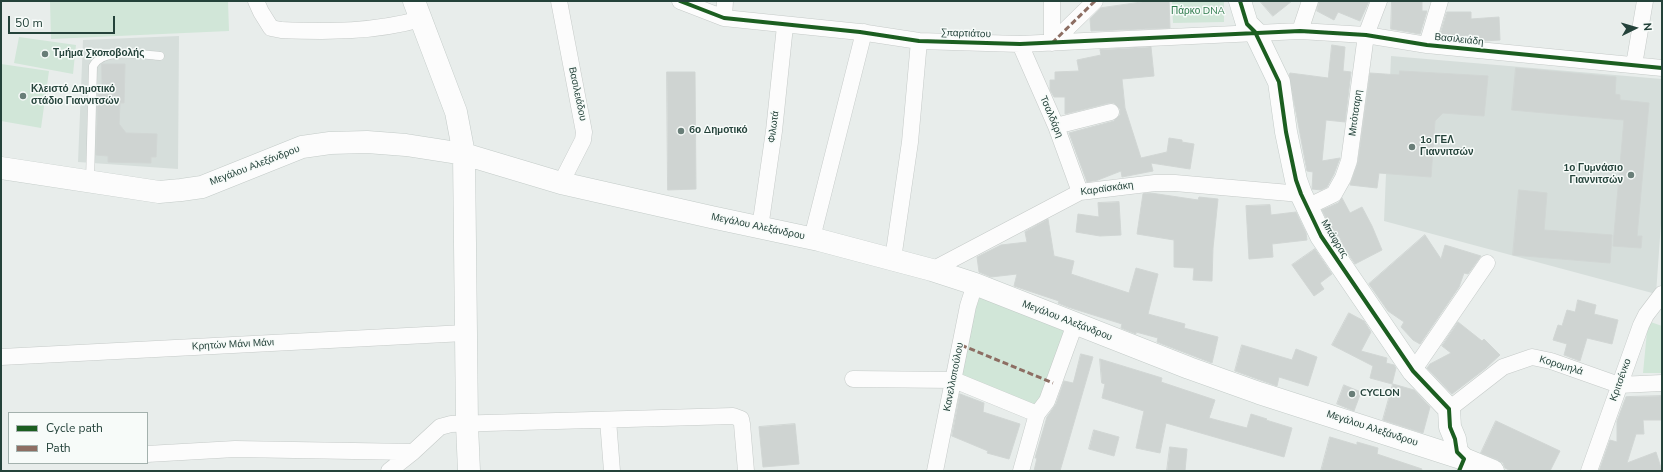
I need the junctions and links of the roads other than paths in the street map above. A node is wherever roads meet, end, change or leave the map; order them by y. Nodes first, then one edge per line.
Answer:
1 (256, 1) edge
2 (559, 1) edge
3 (680, 1) edge
4 (726, 1) edge
5 (1052, 1) edge
6 (1095, 1) edge
7 (1240, 1) edge
8 (1310, 1) edge
9 (1379, 1) edge
10 (1440, 1) edge
11 (1645, 1) edge
12 (418, 10) edge
13 (724, 18) junction
14 (785, 26) junction
15 (1300, 31) junction
16 (864, 32) junction
17 (1255, 32) junction
18 (1366, 35) junction
19 (919, 41) junction
20 (1052, 43) junction
21 (1020, 44) junction
22 (1427, 45) junction
23 (160, 56) dead end
24 (1634, 65) junction
25 (1662, 68) edge
26 (1111, 112) dead end
27 (1056, 126) junction
28 (464, 154) junction
29 (1, 168) edge
30 (90, 182) junction
31 (561, 183) junction
32 (1080, 192) junction
33 (1304, 200) junction
34 (760, 228) junction
35 (812, 238) junction
36 (893, 259) junction
37 (1487, 263) dead end
38 (932, 270) junction
39 (975, 284) junction
40 (1662, 294) edge
41 (1075, 324) junction
42 (466, 333) junction
43 (1, 357) edge
44 (1413, 371) junction
45 (854, 379) dead end
46 (954, 380) junction
47 (1662, 383) edge
48 (1619, 385) junction
49 (1449, 409) junction
50 (1037, 414) junction
51 (608, 420) junction
52 (467, 425) junction
53 (413, 452) junction
54 (148, 454) edge
55 (1462, 465) edge
56 (389, 471) edge
57 (469, 471) edge
58 (612, 471) edge
59 (746, 471) edge
60 (935, 471) edge
61 (1021, 471) edge
62 (1494, 471) edge
63 (1589, 471) edge

1 - 12 street
2 - 31 street, Βασιλειάδου
3 - 13 street, Σπαρτιάτου
4 - 13 street
5 - 20 street
6 - 20 street
7 - 17 main road, Μπάφρας
8 - 15 street
9 - 18 street, Μπότσαρη
10 - 22 street
11 - 24 street
12 - 28 main road
13 - 14 street, Σπαρτιάτου
14 - 16 street, Σπαρτιάτου
14 - 34 street, Φιλωτά
15 - 17 street, Βασιλειάδη
15 - 18 street, Βασιλειάδη
16 - 19 street, Σπαρτιάτου
16 - 35 street
17 - 20 street, Σπαρτιάτου
17 - 33 main road, Μπάφρας
18 - 22 street, Βασιλειάδη
18 - 33 street, Μπότσαρη
19 - 21 street, Σπαρτιάτου
19 - 36 street
20 - 21 street, Σπαρτιάτου
21 - 27 street, Τσαλδάρη
22 - 24 street, Βασιλειάδη
23 - 30 lane
24 - 25 street, Βασιλειάδη
26 - 27 street
27 - 32 street, Τσαλδάρη
28 - 30 main road, Μεγάλου Αλεξάνδρου
28 - 31 main road, Μεγάλου Αλεξάνδρου
28 - 42 main road
29 - 30 main road, Μεγάλου Αλεξάνδρου
31 - 34 main road, Μεγάλου Αλεξάνδρου
32 - 33 street, Καραϊσκάκη
32 - 38 street, Καραϊσκάκη
33 - 44 main road, Μπάφρας
34 - 35 main road, Μεγάλου Αλεξάνδρου
35 - 36 main road, Μεγάλου Αλεξάνδρου
36 - 38 main road, Μεγάλου Αλεξάνδρου
37 - 44 street
38 - 39 main road, Μεγάλου Αλεξάνδρου
39 - 41 main road, Μεγάλου Αλεξάνδρου
39 - 46 street, Κανελλοπούλου
40 - 48 street, Κριτσένκο
41 - 50 street
41 - 55 main road, Μεγάλου Αλεξάνδρου
42 - 43 street, Κρητών Μάνι Μάνι
42 - 52 main road
44 - 49 main road, Μπάφρας
45 - 46 street
46 - 50 street
46 - 60 street, Κανελλοπούλου
47 - 48 street, Κορομηλά
48 - 49 street, Κορομηλά
48 - 63 street, Κριτσένκο
49 - 55 main road
50 - 61 street
51 - 52 street
51 - 58 street
51 - 59 street
52 - 53 street
52 - 57 main road
53 - 54 street
53 - 56 street
55 - 62 main road, Μεγάλου Αλεξάνδρου

